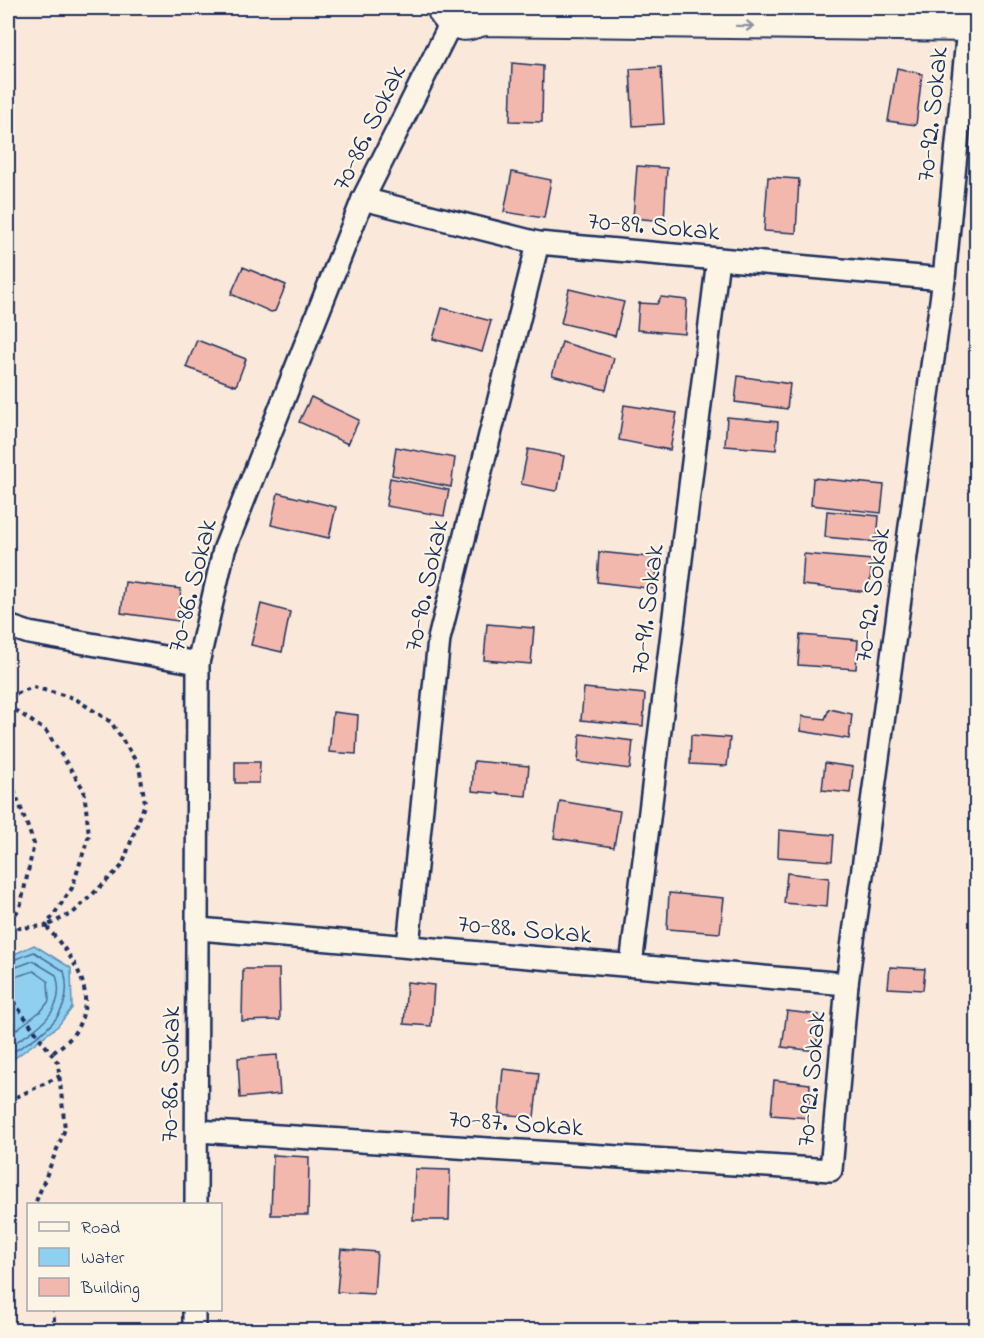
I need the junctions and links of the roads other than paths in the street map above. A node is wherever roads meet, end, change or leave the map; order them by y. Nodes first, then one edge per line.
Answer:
1 (443, 12) edge
2 (483, 16) edge
3 (972, 28) edge
4 (363, 199) junction
5 (538, 243) junction
6 (718, 259) junction
7 (944, 279) junction
8 (8, 626) edge
9 (198, 663) junction
10 (199, 929) junction
11 (408, 946) junction
12 (631, 966) junction
13 (847, 984) junction
14 (197, 1131) junction
15 (831, 1170) joint
16 (196, 1203) edge
17 (194, 1311) edge
18 (194, 1330) edge

1 - 2 street
1 - 4 street, 70-86. Sokak
2 -> 3 street
3 - 7 street, 70-92. Sokak
4 - 5 street, 70-89. Sokak
4 - 9 street, 70-86. Sokak
5 - 6 street, 70-89. Sokak
5 - 11 street, 70-90. Sokak
6 - 7 street, 70-89. Sokak
6 - 12 street, 70-91. Sokak
7 - 13 street, 70-92. Sokak
8 - 9 street
9 - 10 street, 70-86. Sokak
10 - 11 street, 70-88. Sokak
10 - 14 street, 70-86. Sokak
11 - 12 street, 70-88. Sokak
12 - 13 street, 70-88. Sokak
13 - 15 street, 70-92. Sokak
14 - 15 street, 70-87. Sokak
14 - 16 street, 70-86. Sokak
17 - 18 street

